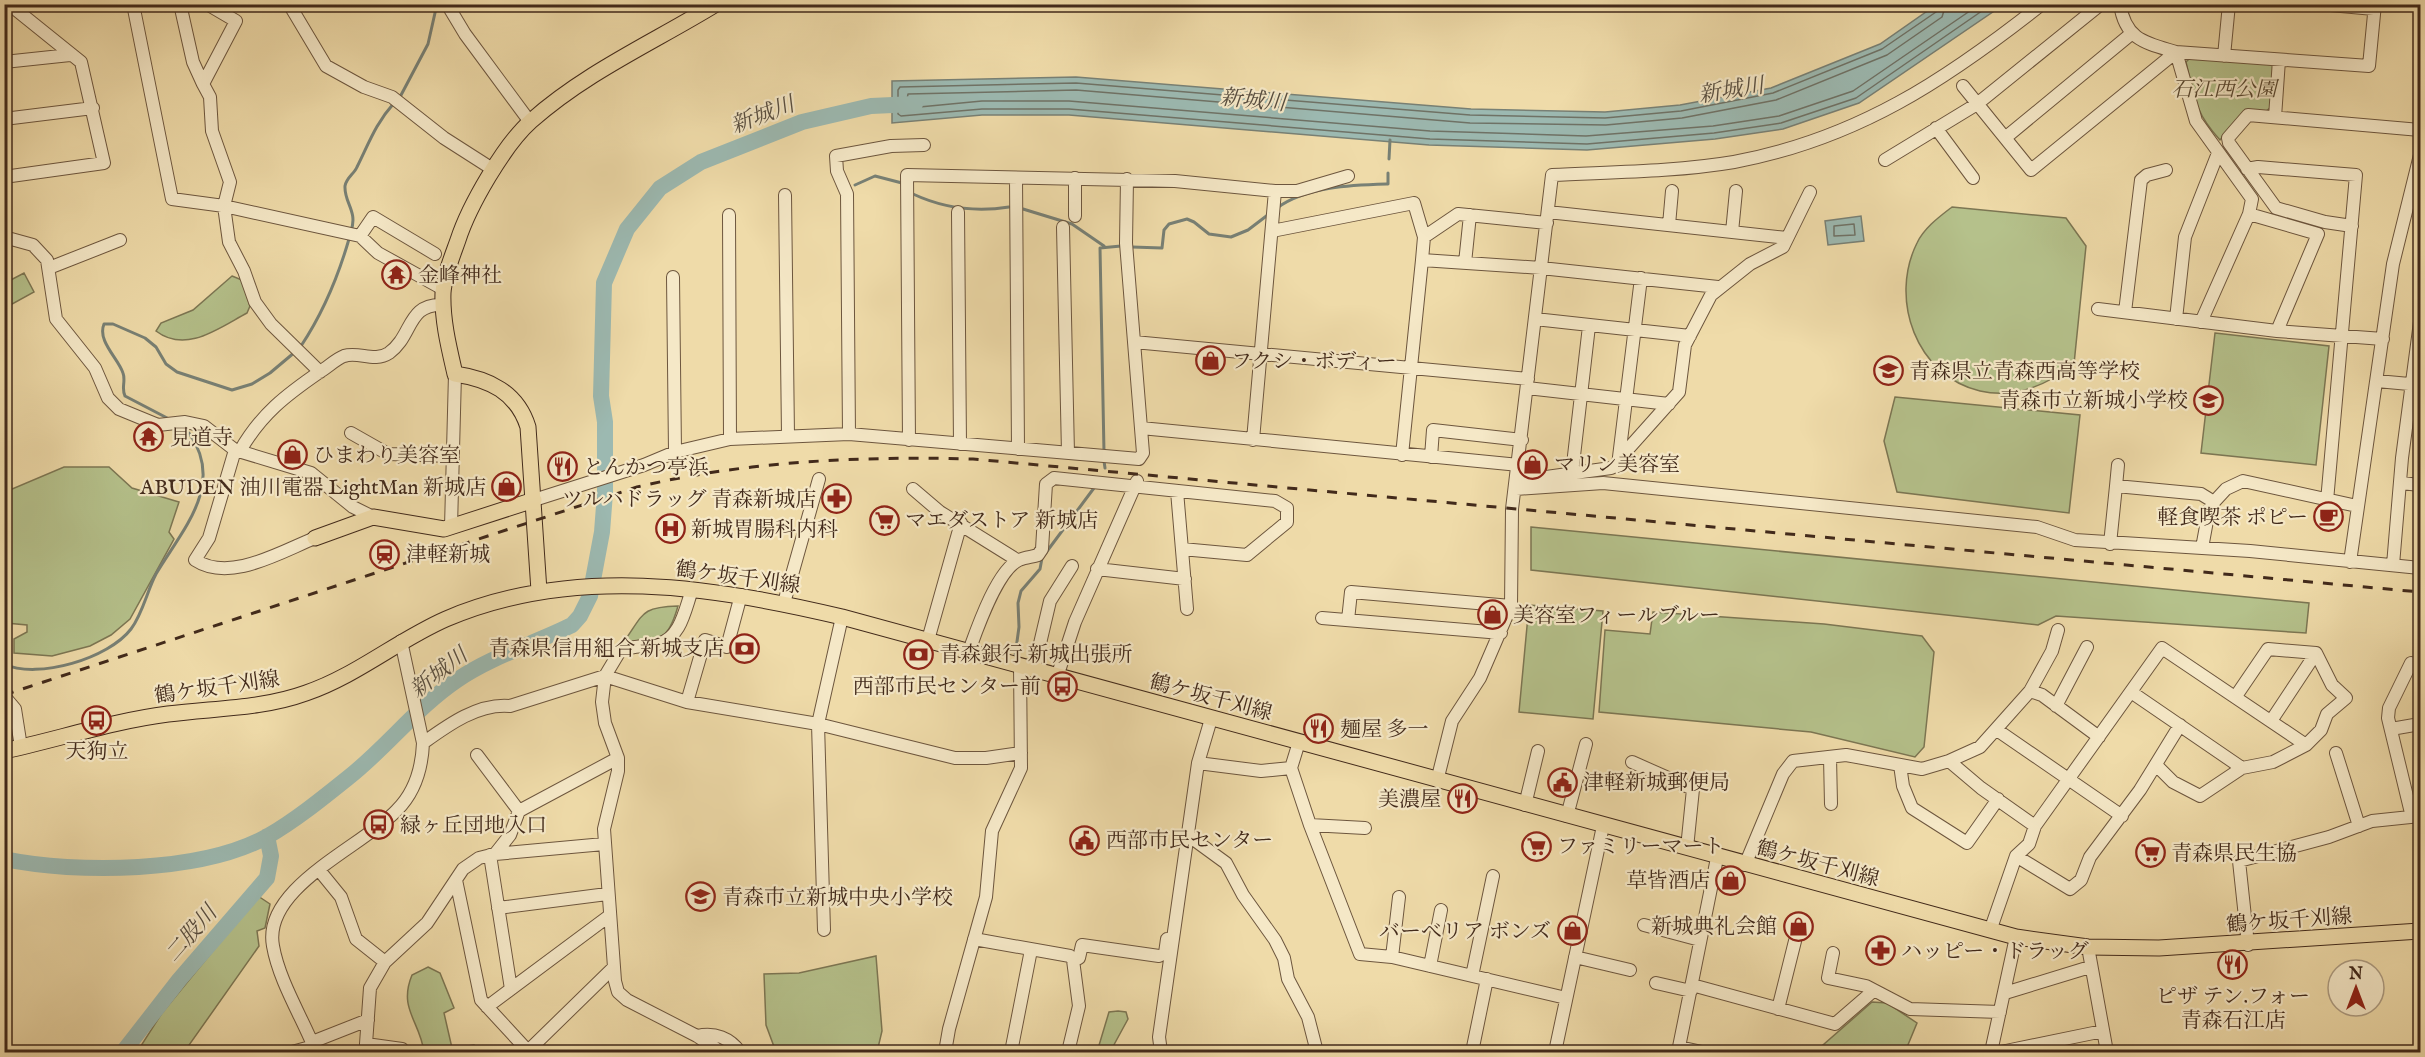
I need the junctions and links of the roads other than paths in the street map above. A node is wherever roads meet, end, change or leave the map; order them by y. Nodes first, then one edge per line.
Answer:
1 (9, 4) edge
2 (133, 4) edge
3 (180, 4) edge
4 (207, 4) edge
5 (289, 4) edge
6 (447, 4) edge
7 (716, 4) edge
8 (2042, 4) edge
9 (2101, 4) edge
10 (2120, 4) edge
11 (2229, 4) edge
12 (2319, 4) edge
13 (2374, 7) edge
14 (697, 9) edge
15 (2131, 34) junction
16 (2176, 52) junction
17 (70, 55) junction
18 (2224, 56) junction
19 (2279, 60) junction
20 (4, 62) edge
21 (203, 84) junction
22 (1963, 86) dead end
23 (1977, 104) junction
24 (93, 108) junction
25 (2275, 117) junction
26 (4, 119) edge
27 (530, 122) junction
28 (1936, 128) junction
29 (2421, 130) edge
30 (2005, 138) junction
31 (924, 146) dead end
32 (2218, 153) junction
33 (2421, 155) edge
34 (1885, 160) dead end
35 (2247, 169) junction
36 (494, 170) junction
37 (2166, 170) dead end
38 (1348, 176) dead end
39 (4, 177) edge
40 (1016, 178) junction
41 (1075, 178) junction
42 (1973, 178) dead end
43 (1127, 179) junction
44 (1275, 191) junction
45 (1672, 191) dead end
46 (1736, 191) dead end
47 (1810, 192) dead end
48 (785, 195) dead end
49 (224, 206) junction
50 (958, 212) dead end
51 (2248, 214) junction
52 (729, 215) dead end
53 (1075, 216) dead end
54 (1470, 216) junction
55 (1547, 218) junction
56 (1273, 219) junction
57 (1669, 225) junction
58 (2352, 226) junction
59 (1063, 227) dead end
60 (1732, 232) junction
61 (360, 236) junction
62 (4, 237) edge
63 (1424, 237) junction
64 (1787, 238) junction
65 (120, 240) dead end
66 (435, 254) dead end
67 (1422, 260) junction
68 (1466, 263) junction
69 (49, 268) junction
70 (1541, 268) junction
71 (673, 277) dead end
72 (1641, 278) junction
73 (1718, 287) junction
74 (443, 289) junction
75 (443, 305) junction
76 (2098, 309) dead end
77 (2125, 312) junction
78 (1535, 319) junction
79 (2176, 319) junction
80 (2201, 322) junction
81 (2421, 322) edge
82 (1588, 326) junction
83 (1635, 329) junction
84 (2277, 331) junction
85 (1690, 336) junction
86 (2342, 336) junction
87 (2383, 339) junction
88 (1134, 342) junction
89 (1261, 354) junction
90 (1412, 369) junction
91 (320, 372) junction
92 (455, 374) junction
93 (2377, 381) junction
94 (1528, 384) junction
95 (2417, 384) edge
96 (1581, 394) junction
97 (1627, 399) junction
98 (1669, 404) junction
99 (1141, 429) junction
100 (351, 434) dead end
101 (849, 434) junction
102 (788, 435) junction
103 (730, 439) junction
104 (909, 440) junction
105 (1252, 440) junction
106 (1522, 440) junction
107 (960, 444) junction
108 (1018, 449) junction
109 (237, 450) junction
110 (675, 452) junction
111 (1068, 453) junction
112 (1402, 455) junction
113 (451, 456) junction
114 (1431, 457) junction
115 (1620, 458) junction
116 (1139, 459) junction
117 (1519, 465) junction
118 (2118, 465) dead end
119 (1572, 473) junction
120 (819, 479) dead end
121 (1137, 479) junction
122 (2401, 483) junction
123 (1517, 485) junction
124 (2421, 485) edge
125 (2116, 486) junction
126 (913, 489) dead end
127 (1177, 491) junction
128 (534, 500) junction
129 (2327, 501) junction
130 (2214, 502) junction
131 (2357, 506) junction
132 (373, 517) junction
133 (961, 523) junction
134 (451, 527) junction
135 (315, 538) joint
136 (2110, 543) junction
137 (2202, 548) junction
138 (1182, 549) junction
139 (1017, 560) junction
140 (2350, 562) junction
141 (2393, 565) junction
142 (1072, 566) dead end
143 (2421, 568) edge
144 (1097, 569) junction
145 (1185, 579) junction
146 (692, 590) junction
147 (539, 591) junction
148 (741, 595) junction
149 (784, 603) junction
150 (1511, 606) junction
151 (1187, 609) dead end
152 (842, 617) junction
153 (1322, 618) dead end
154 (1348, 620) junction
155 (2058, 630) dead end
156 (1501, 633) junction
157 (928, 640) junction
158 (401, 641) junction
159 (2087, 647) dead end
160 (969, 651) junction
161 (2316, 653) junction
162 (2411, 663) dead end
163 (1027, 667) junction
164 (605, 676) junction
165 (1057, 677) junction
166 (2030, 691) junction
167 (2131, 692) junction
168 (4, 696) edge
169 (2236, 696) junction
170 (687, 702) junction
171 (2056, 706) junction
172 (1211, 719) junction
173 (2271, 721) junction
174 (818, 724) junction
175 (2421, 724) edge
176 (2180, 725) junction
177 (2391, 729) junction
178 (1997, 730) junction
179 (2099, 737) junction
180 (423, 740) junction
181 (1299, 742) junction
182 (1586, 744) dead end
183 (2306, 745) junction
184 (21, 747) junction
185 (4, 751) edge
186 (1538, 751) dead end
187 (1021, 753) junction
188 (2336, 753) dead end
189 (477, 755) dead end
190 (1830, 757) junction
191 (618, 758) junction
192 (1949, 761) junction
193 (1632, 762) dead end
194 (1198, 763) junction
195 (1900, 765) junction
196 (2157, 766) junction
197 (1291, 768) junction
198 (2242, 768) junction
199 (1437, 781) junction
200 (2067, 781) junction
201 (1998, 799) junction
202 (1831, 804) dead end
203 (1525, 805) junction
204 (519, 811) junction
205 (1567, 816) junction
206 (2122, 816) junction
207 (2416, 816) edge
208 (1310, 825) junction
209 (1603, 826) junction
210 (2035, 826) junction
211 (2358, 826) junction
212 (1365, 828) dead end
213 (1189, 836) junction
214 (604, 844) junction
215 (1687, 848) junction
216 (493, 855) junction
217 (2016, 856) junction
218 (1717, 858) junction
219 (1744, 865) junction
220 (319, 870) junction
221 (1493, 876) dead end
222 (456, 880) junction
223 (607, 894) junction
224 (1399, 897) dead end
225 (498, 908) junction
226 (1441, 910) dead end
227 (609, 916) junction
228 (1644, 925) dead end
229 (824, 930) dead end
230 (1176, 931) junction
231 (1990, 931) junction
232 (2421, 931) edge
233 (2016, 937) junction
234 (974, 939) junction
235 (1700, 940) junction
236 (1796, 941) dead end
237 (2247, 945) junction
238 (2088, 947) junction
239 (1031, 950) junction
240 (1833, 953) dead end
241 (1392, 957) junction
242 (1575, 957) junction
243 (1073, 960) junction
244 (385, 962) junction
245 (1430, 966) junction
246 (614, 968) junction
247 (2090, 968) junction
248 (1630, 970) dead end
249 (1472, 976) junction
250 (1487, 979) junction
251 (1656, 983) dead end
252 (1691, 988) junction
253 (511, 989) junction
254 (1872, 992) junction
255 (2005, 993) junction
256 (1566, 998) junction
257 (487, 1006) junction
258 (1778, 1009) junction
259 (2000, 1012) junction
260 (368, 1020) junction
261 (2103, 1031) junction
262 (697, 1036) junction
263 (314, 1047) edge
264 (1679, 1050) edge
265 (1315, 1052) edge
266 (292, 1053) edge
267 (403, 1053) edge
268 (721, 1053) edge
269 (740, 1053) edge
270 (945, 1053) edge
271 (1011, 1053) edge
272 (1068, 1053) edge
273 (1161, 1053) edge
274 (1472, 1053) edge
275 (1555, 1053) edge
276 (1702, 1053) edge
277 (1991, 1053) edge
278 (2001, 1053) edge
279 (2107, 1053) edge

1 - 17 street
2 - 49 street
3 - 21 street
4 - 21 street
5 - 36 street
6 - 27 street
7 - 14 main road
8 - 55 street
9 - 23 street
10 - 15 street
11 - 18 street
12 - 13 street
13 - 19 street
14 - 27 main road
15 - 16 street
15 - 30 street
16 - 18 street
16 - 30 street
16 - 32 street
17 - 20 street
17 - 24 street
18 - 19 street
19 - 25 street
21 - 49 street
22 - 23 street
23 - 28 street
23 - 30 street
24 - 26 street
24 - 39 street
25 - 29 street
25 - 35 street
27 - 36 main road
28 - 34 street
28 - 42 street
31 - 101 street
32 - 51 street
32 - 79 street
33 - 87 street
35 - 58 street
35 - 58 street
36 - 74 main road
37 - 77 street
38 - 44 street
40 - 41 street
40 - 104 street
40 - 108 street
41 - 43 street
41 - 53 street
43 - 44 street
43 - 88 street
44 - 56 street
45 - 57 street
46 - 60 street
47 - 64 street
48 - 102 street
49 - 61 street
49 - 91 street
50 - 107 street
51 - 80 street
51 - 84 street
52 - 103 street
54 - 55 street
54 - 63 street
54 - 68 street
55 - 57 street
55 - 70 street
56 - 63 street
56 - 89 street
57 - 60 street
58 - 86 street
59 - 111 street
60 - 64 street
61 - 66 street
61 - 74 street
62 - 69 street
63 - 67 street
64 - 73 street
65 - 69 street
67 - 68 street
67 - 90 street
68 - 70 street
69 - 109 street
70 - 72 street
70 - 78 street
71 - 110 street
72 - 73 street
72 - 83 street
73 - 85 street
74 - 75 main road
75 - 91 street
75 - 92 main road
76 - 77 street
77 - 79 street
78 - 82 street
78 - 94 street
79 - 80 street
80 - 84 street
81 - 95 street
82 - 83 street
82 - 96 street
83 - 85 street
83 - 97 street
84 - 86 street
85 - 98 street
86 - 87 street
86 - 129 street
87 - 93 street
88 - 89 street
88 - 99 street
89 - 90 street
89 - 105 street
90 - 94 street
90 - 112 street
91 - 109 street
92 - 113 street
92 - 128 main road
93 - 95 street
93 - 131 street
94 - 96 street
94 - 106 street
95 - 122 street
96 - 97 street
96 - 119 street
97 - 98 street
97 - 115 street
98 - 115 street
99 - 105 street
99 - 116 street
100 - 113 street
101 - 102 street
101 - 104 street
102 - 103 street
103 - 110 street
104 - 107 street
105 - 112 street
106 - 114 street
106 - 117 street
107 - 108 street
108 - 111 street
109 - 132 street
109 - 135 street
110 - 128 street
111 - 116 street
112 - 114 street
113 - 134 street
114 - 117 street
115 - 119 street
116 - 121 street
117 - 123 street
118 - 125 street
119 - 123 street
120 - 149 street
121 - 127 street
121 - 139 street
121 - 144 street
122 - 124 street
122 - 141 street
123 - 136 street
123 - 150 street
125 - 130 street
125 - 136 street
126 - 133 street
127 - 138 street
127 - 138 street
128 - 134 main road
128 - 147 main road
129 - 130 street
129 - 131 street
130 - 137 street
131 - 140 street
132 - 134 main road
132 - 135 main road
133 - 139 street
133 - 157 street
136 - 137 street
137 - 140 street
138 - 145 street
139 - 160 street
140 - 141 street
141 - 143 street
142 - 163 street
144 - 145 street
144 - 165 street
145 - 151 street
146 - 147 main road, 鶴ケ坂千刈線
146 - 148 main road, 鶴ケ坂千刈線
146 - 164 street
147 - 158 main road, 鶴ケ坂千刈線
148 - 149 main road, 鶴ケ坂千刈線
148 - 170 street
149 - 152 main road, 鶴ケ坂千刈線
150 - 154 street
150 - 156 street
152 - 157 main road, 鶴ケ坂千刈線
152 - 174 street
153 - 154 street
154 - 156 street
155 - 166 street
156 - 199 street
157 - 160 main road, 鶴ケ坂千刈線
158 - 180 street
158 - 184 main road, 鶴ケ坂千刈線
159 - 171 street
160 - 163 main road, 鶴ケ坂千刈線
161 - 169 street
161 - 173 street
161 - 183 street
162 - 177 street
163 - 165 main road, 鶴ケ坂千刈線
163 - 187 street
164 - 170 street
164 - 180 street
164 - 191 street
165 - 172 main road, 鶴ケ坂千刈線
166 - 171 street
166 - 178 street
167 - 169 street
167 - 176 street
167 - 179 street
168 - 184 street
169 - 173 street
170 - 174 street
171 - 179 street
172 - 181 main road, 鶴ケ坂千刈線
172 - 194 street
173 - 183 street
174 - 187 street
174 - 229 street
175 - 177 street
176 - 196 street
176 - 198 street
177 - 207 street
178 - 192 street
178 - 200 street
179 - 200 street
180 - 220 street
181 - 197 street
181 - 199 main road, 鶴ケ坂千刈線
182 - 205 street
183 - 198 street
184 - 185 main road, 鶴ケ坂千刈線
186 - 203 street
187 - 234 street
188 - 211 street
189 - 204 street
190 - 195 street
190 - 202 street
190 - 219 street
191 - 204 street
191 - 214 street
192 - 195 street
192 - 201 street
193 - 215 street
194 - 197 street
194 - 213 street
195 - 201 street
196 - 198 street
196 - 206 street
197 - 208 street
199 - 203 main road, 鶴ケ坂千刈線
200 - 206 street
200 - 210 street
201 - 210 street
203 - 205 main road, 鶴ケ坂千刈線
204 - 216 street
205 - 209 main road, 鶴ケ坂千刈線
206 - 217 street
207 - 211 street
208 - 212 street
208 - 241 street
209 - 215 main road, 鶴ケ坂千刈線
209 - 242 street
210 - 217 street
211 - 237 street
213 - 230 street
213 - 265 street
214 - 216 street
214 - 223 street
215 - 218 main road, 鶴ケ坂千刈線
216 - 222 street
216 - 225 street
217 - 231 street
218 - 219 main road, 鶴ケ坂千刈線
218 - 235 street
219 - 231 main road, 鶴ケ坂千刈線
220 - 244 street
220 - 263 street
221 - 249 street
222 - 244 street
222 - 257 street
223 - 225 street
223 - 227 street
224 - 241 street
225 - 253 street
226 - 245 street
227 - 246 street
227 - 253 street
228 - 235 street
230 - 243 street
230 - 273 street
231 - 233 main road, 鶴ケ坂千刈線
232 - 237 main road, 鶴ケ坂千刈線
233 - 238 main road, 鶴ケ坂千刈線
233 - 255 street
234 - 239 street
234 - 270 street
235 - 252 street
236 - 258 street
237 - 238 main road, 鶴ケ坂千刈線
238 - 247 street
239 - 243 street
239 - 271 street
240 - 254 street
241 - 245 street
242 - 248 street
242 - 256 street
243 - 272 street
244 - 260 street
245 - 249 street
246 - 257 street
246 - 262 street
247 - 255 street
247 - 261 street
249 - 250 street
250 - 256 street
250 - 274 street
251 - 252 street
252 - 258 street
252 - 264 street
253 - 257 street
254 - 258 street
254 - 259 street
255 - 259 street
256 - 275 street
259 - 277 street
260 - 263 street
260 - 267 street
261 - 278 street
261 - 279 street
262 - 268 street
262 - 269 street
263 - 266 street
264 - 276 street

